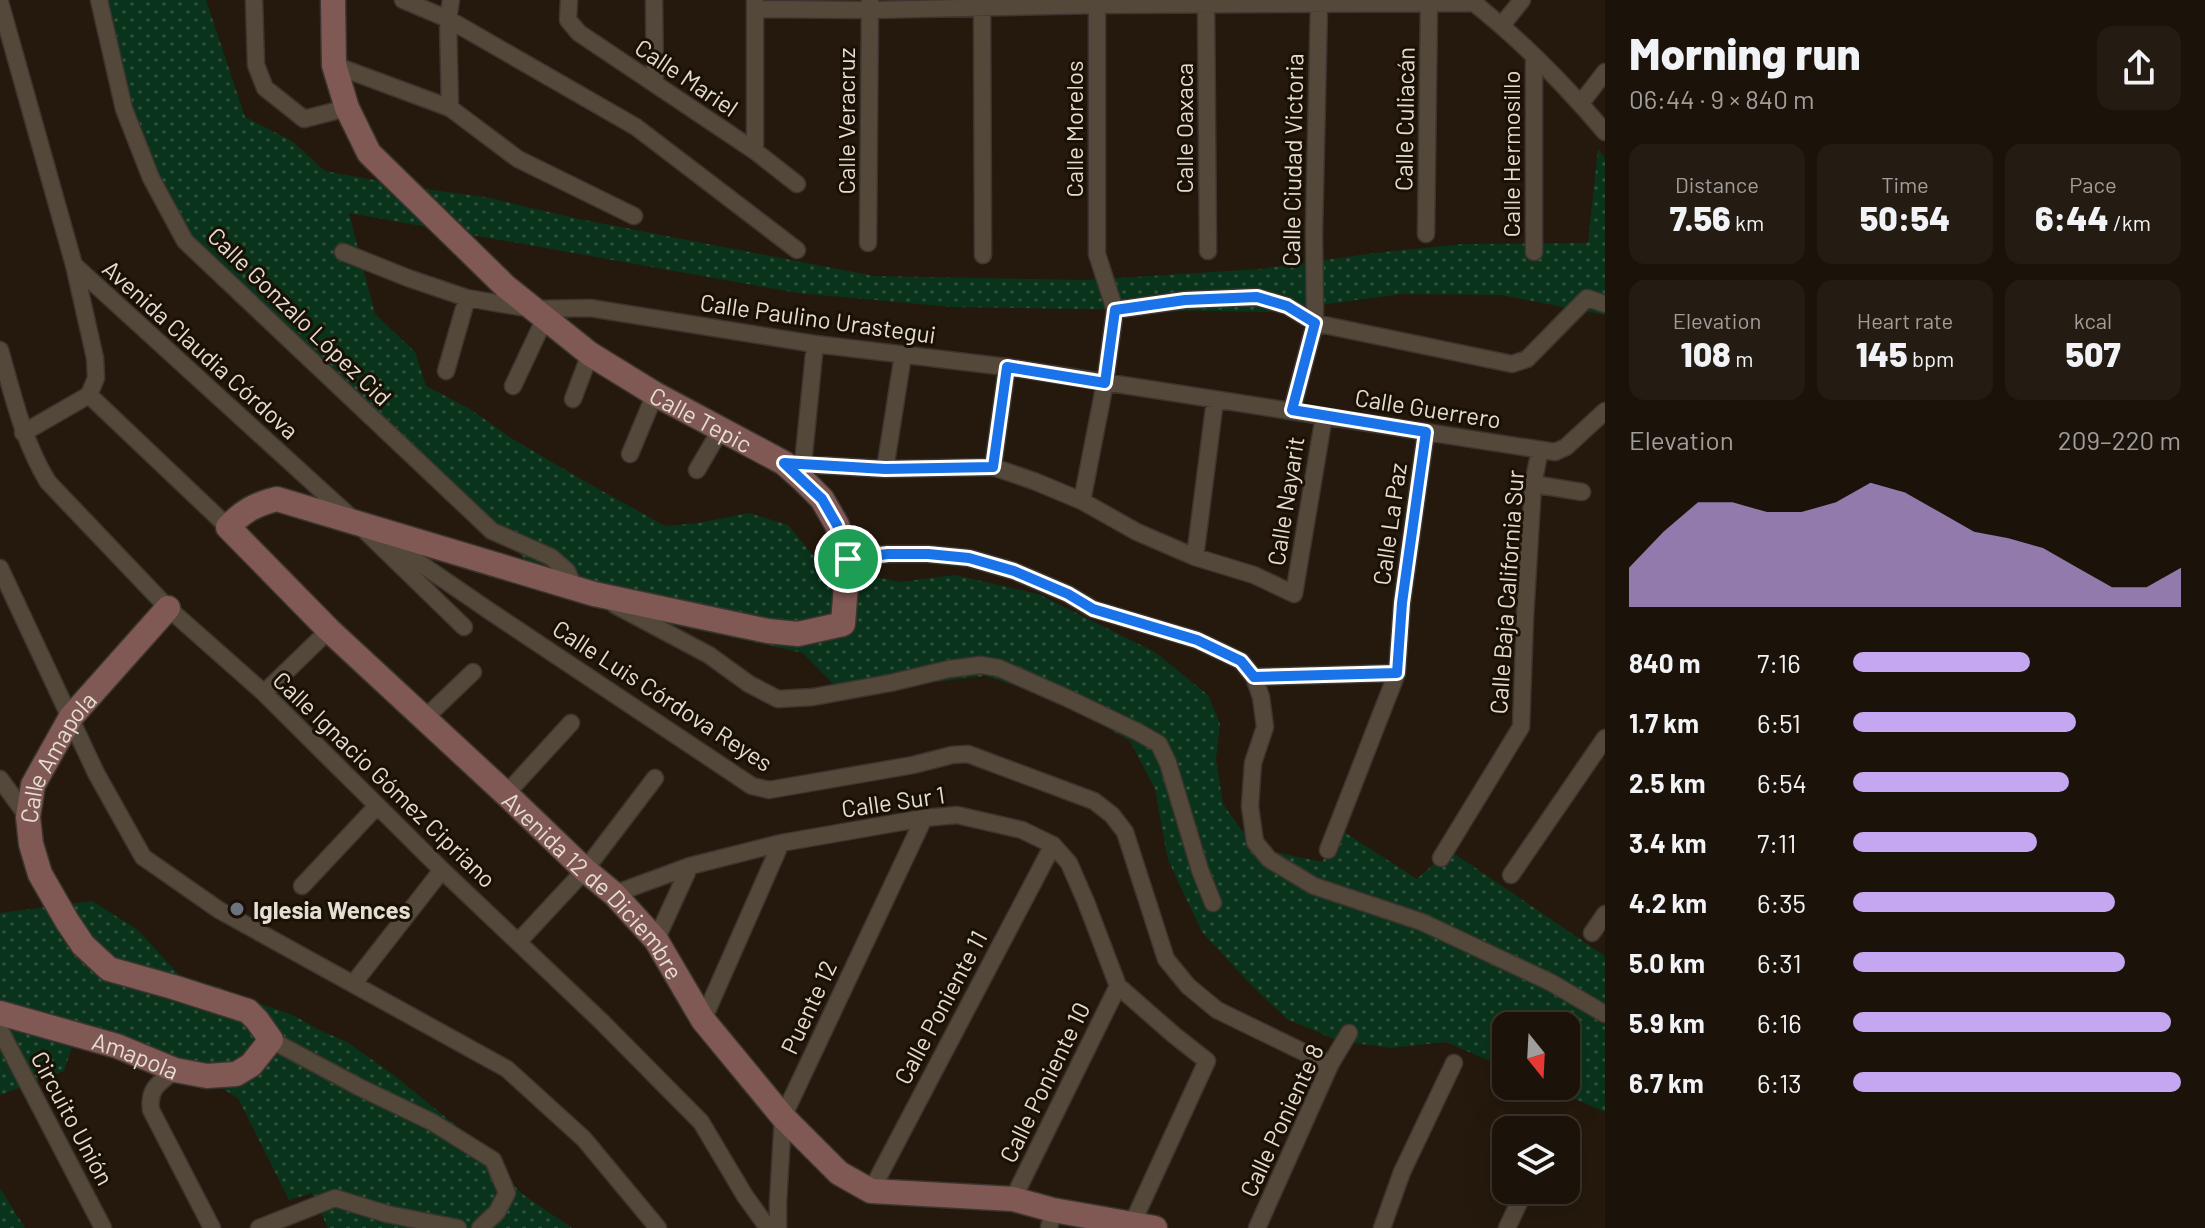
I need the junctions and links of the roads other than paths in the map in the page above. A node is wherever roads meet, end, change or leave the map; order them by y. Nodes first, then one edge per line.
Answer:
1 (99, 0) edge
2 (254, 0) edge
3 (333, 0) edge
4 (403, 0) edge
5 (451, 0) edge
6 (569, 0) edge
7 (654, 0) edge
8 (1522, 0) edge
9 (1474, 1) edge
10 (0, 2) edge
11 (1255, 2) edge
12 (1370, 2) edge
13 (755, 4) edge
14 (982, 4) edge
15 (1206, 4) junction
16 (1319, 4) junction
17 (1429, 4) junction
18 (870, 5) edge
19 (1097, 5) junction
20 (448, 19) junction
21 (1502, 25) junction
22 (1534, 56) junction
23 (334, 65) junction
24 (1605, 72) edge
25 (655, 84) junction
26 (1581, 103) junction
27 (347, 108) junction
28 (450, 108) junction
29 (1605, 132) edge
30 (755, 151) junction
31 (797, 184) dead end
32 (634, 216) dead end
33 (1426, 234) dead end
34 (868, 243) dead end
35 (797, 250) dead end
36 (1208, 251) dead end
37 (343, 252) dead end
38 (1534, 252) dead end
39 (983, 255) dead end
40 (74, 265) junction
41 (467, 298) junction
42 (1605, 304) edge
43 (1115, 310) junction
44 (539, 313) junction
45 (1315, 323) junction
46 (815, 344) junction
47 (0, 350) edge
48 (590, 354) junction
49 (903, 355) junction
50 (1007, 367) junction
51 (446, 371) dead end
52 (1105, 383) junction
53 (513, 386) dead end
54 (655, 394) junction
55 (89, 395) junction
56 (573, 399) dead end
57 (1215, 400) junction
58 (1292, 410) junction
59 (1605, 411) edge
60 (1324, 416) junction
61 (721, 429) junction
62 (1426, 432) junction
63 (23, 433) junction
64 (1548, 451) junction
65 (630, 454) dead end
66 (793, 464) junction
67 (993, 467) junction
68 (885, 469) junction
69 (697, 470) dead end
70 (1533, 484) junction
71 (1582, 492) dead end
72 (1082, 501) junction
73 (356, 522) junction
74 (228, 527) junction
75 (378, 537) junction
76 (1195, 557) junction
77 (848, 566) junction
78 (0, 568) edge
79 (585, 591) junction
80 (1294, 594) joint
81 (168, 608) junction
82 (464, 627) dead end
83 (329, 630) junction
84 (473, 672) dead end
85 (1397, 673) junction
86 (1254, 677) junction
87 (264, 693) junction
88 (71, 717) junction
89 (424, 719) junction
90 (571, 723) dead end
91 (1605, 738) edge
92 (655, 778) dead end
93 (0, 779) edge
94 (506, 794) junction
95 (377, 806) junction
96 (28, 817) junction
97 (924, 818) junction
98 (781, 843) junction
99 (1053, 845) junction
100 (1328, 850) dead end
101 (1441, 858) dead end
102 (690, 866) junction
103 (442, 870) junction
104 (585, 870) junction
105 (1511, 875) dead end
106 (302, 886) dead end
107 (614, 894) junction
108 (1213, 903) dead end
109 (1605, 914) edge
110 (1592, 933) dead end
111 (656, 940) junction
112 (519, 941) junction
113 (353, 984) junction
114 (1118, 986) junction
115 (0, 1013) edge
116 (1605, 1014) edge
117 (703, 1020) junction
118 (0, 1030) edge
119 (1349, 1033) dead end
120 (262, 1052) junction
121 (1454, 1063) dead end
122 (1330, 1065) junction
123 (175, 1070) junction
124 (783, 1117) junction
125 (871, 1191) junction
126 (1013, 1199) junction
127 (1518, 1204) edge
128 (1051, 1219) edge
129 (1143, 1226) edge
130 (103, 1228) edge
131 (212, 1228) edge
132 (259, 1228) edge
133 (458, 1228) edge
134 (480, 1228) edge
135 (658, 1228) edge
136 (768, 1228) edge
137 (778, 1228) edge
138 (1257, 1228) edge
139 (1382, 1228) edge
140 (1507, 1228) edge

1 - 79 street, Calle Gonzalo López Cid
2 - 27 street
3 - 23 street, Calle Tepic
4 - 20 street
5 - 20 street
6 - 25 street, Calle Mariel
7 - 25 street
8 - 21 street
9 - 17 street
9 - 21 street
10 - 40 street, Avenida Claudia Córdova
11 - 15 street
11 - 16 street
12 - 16 street
12 - 17 street
13 - 18 street
13 - 30 street
14 - 18 street
14 - 19 street
14 - 39 street
15 - 19 street
15 - 36 street, Calle Oaxaca
16 - 45 street, Calle Ciudad Victoria
17 - 33 street, Calle Culiacán
18 - 34 street, Calle Veracruz
19 - 43 street, Calle Morelos
20 - 28 street
20 - 35 street
21 - 22 street
22 - 26 street
22 - 38 street, Calle Hermosillo
23 - 27 street, Calle Tepic
23 - 28 street
24 - 26 street
25 - 30 street, Calle Mariel
26 - 29 street
27 - 44 street, Calle Tepic
28 - 32 street
30 - 31 street, Calle Mariel
37 - 41 street, Calle Paulino Urastegui
40 - 55 street
40 - 73 street, Avenida Claudia Córdova
41 - 44 street, Calle Paulino Urastegui
41 - 51 street
42 - 45 street
43 - 45 street
43 - 52 street
44 - 46 street, Calle Paulino Urastegui
44 - 48 street, Calle Tepic
44 - 53 street
45 - 58 street, Calle Ciudad Victoria
46 - 49 street, Calle Paulino Urastegui
46 - 66 street
47 - 63 street, Calle Ignacio Gómez Cipriano
48 - 54 street, Calle Tepic
48 - 56 street
49 - 50 street, Calle Paulino Urastegui
49 - 68 street
50 - 52 street, Calle Paulino Urastegui
50 - 67 street
52 - 57 street, Calle Paulino Urastegui
52 - 72 street
54 - 61 street, Calle Tepic
54 - 65 street
55 - 63 street
55 - 74 street, Avenida 12 de Diciembre
57 - 58 street, Calle Paulino Urastegui
57 - 76 street
58 - 60 street, Calle Guerrero
59 - 64 street, Calle Baja California Sur
60 - 62 street, Calle Guerrero
60 - 80 street, Calle Nayarit
61 - 66 street, Calle Tepic
61 - 69 street
62 - 64 street, Calle Guerrero
62 - 85 street, Calle La Paz
63 - 81 street, Calle Ignacio Gómez Cipriano
64 - 70 street, Calle Baja California Sur
66 - 68 street, Calle Tepic
66 - 77 street
67 - 68 street, Calle Tepic
67 - 72 street, Calle Tepic
70 - 71 street
70 - 101 street, Calle Baja California Sur
72 - 76 street, Calle Tepic
73 - 74 street
73 - 75 street
74 - 83 street, Avenida 12 de Diciembre
75 - 79 street
75 - 82 street
75 - 122 street, Calle Luis Córdova Reyes
76 - 80 street, Calle Tepic
77 - 79 street
77 - 86 street
78 - 88 street
79 - 108 street, Calle Gonzalo López Cid
81 - 87 street, Calle Ignacio Gómez Cipriano
81 - 88 street, Calle Amapola
83 - 87 street
83 - 89 street, Avenida 12 de Diciembre
84 - 89 street
85 - 86 street
85 - 100 street, Calle La Paz
86 - 116 street
87 - 95 street, Calle Ignacio Gómez Cipriano
88 - 96 street, Calle Amapola
88 - 113 street
89 - 94 street, Avenida 12 de Diciembre
90 - 94 street
91 - 105 street
92 - 104 street
93 - 96 street
94 - 104 street, Avenida 12 de Diciembre
95 - 103 street, Calle Ignacio Gómez Cipriano
95 - 106 street
96 - 120 street, Calle Amapola
97 - 98 street, Calle Sur 1
97 - 99 street, Calle Sur 1
97 - 124 street, Puente 12
98 - 102 street, Calle Sur 1
98 - 117 street
99 - 114 street
99 - 125 street, Calle Poniente 11
102 - 107 street, Calle Sur 1
102 - 111 street
103 - 112 street, Calle Ignacio Gómez Cipriano
103 - 113 street
104 - 107 street, Avenida 12 de Diciembre
104 - 112 street
107 - 111 street, Avenida 12 de Diciembre
109 - 110 street
111 - 117 street, Avenida 12 de Diciembre
112 - 136 street, Calle Ignacio Gómez Cipriano
113 - 135 street
114 - 126 street, Calle Poniente 10
114 - 129 street
115 - 123 street, Amapola
117 - 124 street, Avenida 12 de Diciembre
118 - 130 street, Circuito Unión
119 - 122 street, Calle Poniente 8
120 - 123 street, Amapola
120 - 134 street, Calle Amapola
121 - 139 street
122 - 138 street, Calle Poniente 8
123 - 131 street
124 - 125 street, Avenida 12 de Diciembre
124 - 137 street, Puente 12
125 - 126 street, Avenida 12 de Diciembre
126 - 128 street, Avenida 12 de Diciembre
127 - 140 street
128 - 129 street, Avenida 12 de Diciembre
132 - 133 street

